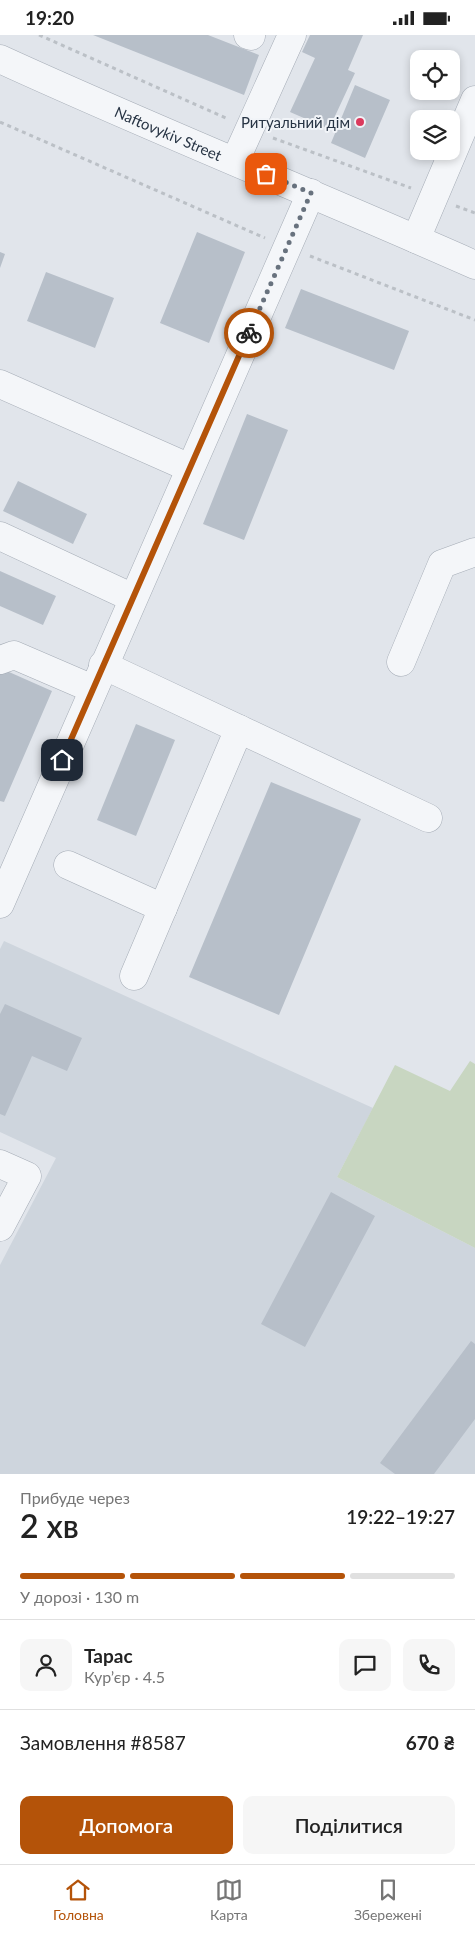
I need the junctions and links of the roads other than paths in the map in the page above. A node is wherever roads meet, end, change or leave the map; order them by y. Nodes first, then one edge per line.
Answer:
1 (292, 35) edge
2 (0, 59) edge
3 (475, 100) edge
4 (235, 161) junction
5 (311, 193) junction
6 (416, 239) junction
7 (475, 265) edge
8 (0, 384) edge
9 (190, 468) junction
10 (0, 536) edge
11 (475, 552) edge
12 (133, 598) junction
13 (0, 660) edge
14 (401, 662) dead end
15 (98, 677) junction
16 (238, 729) junction
17 (428, 818) dead end
18 (68, 865) dead end
19 (0, 904) edge
20 (163, 908) junction
21 (134, 976) dead end
22 (0, 1163) edge
23 (0, 1227) edge

1 - 4 street
2 - 4 street, Naftovykiv Street
3 - 6 street
4 - 5 street, Naftovykiv Street
5 - 6 street, Naftovykiv Street
5 - 9 street
6 - 7 street, Naftovykiv Street
8 - 9 street
9 - 12 street
10 - 12 street
11 - 14 street
12 - 15 street
13 - 15 street
15 - 16 street
15 - 19 street
16 - 17 street
16 - 20 street
18 - 20 street
20 - 21 street
22 - 23 street

